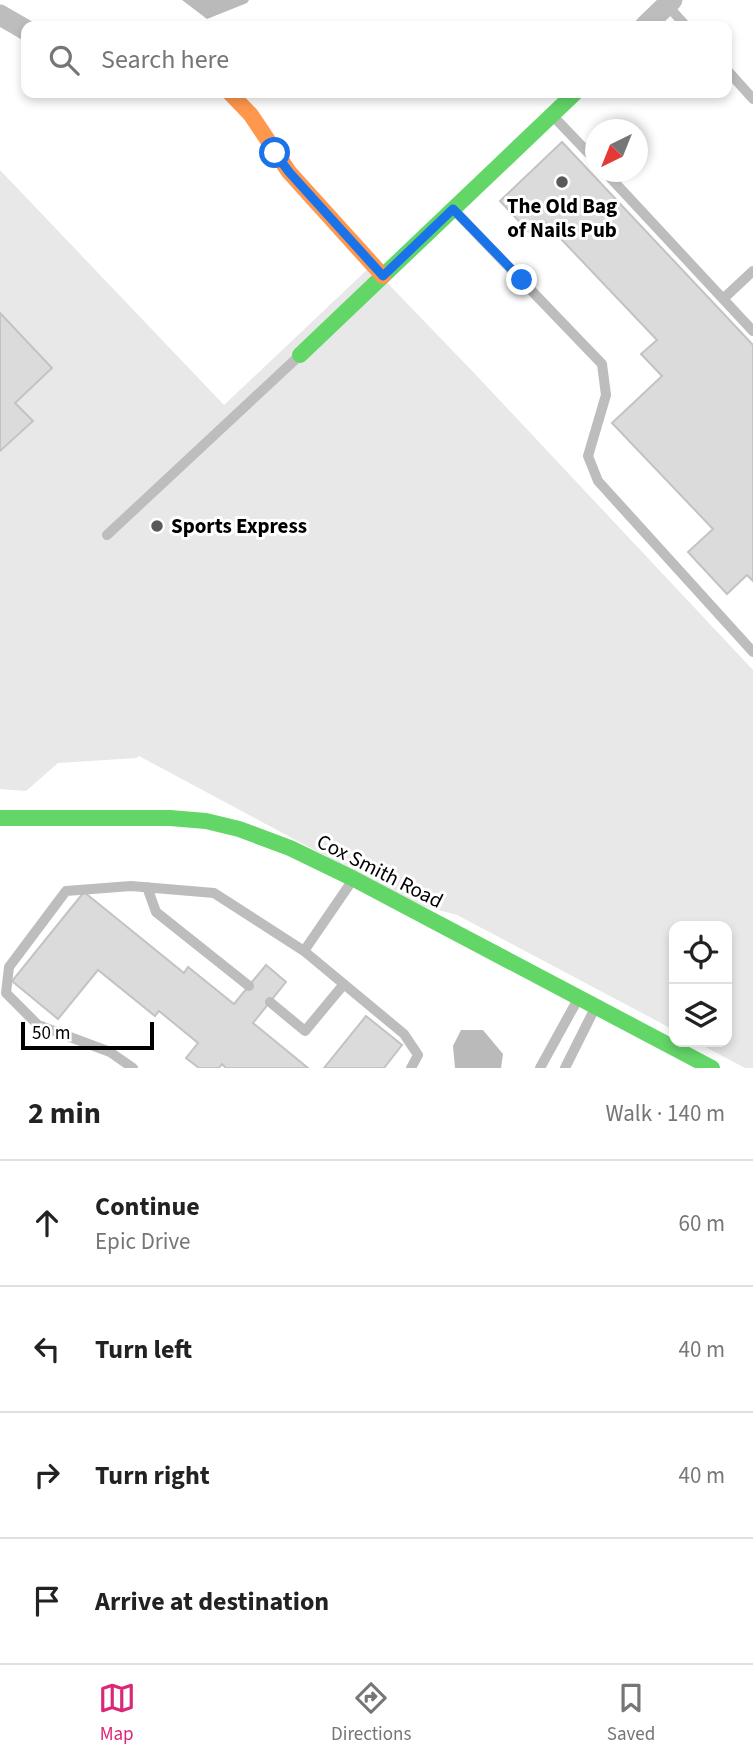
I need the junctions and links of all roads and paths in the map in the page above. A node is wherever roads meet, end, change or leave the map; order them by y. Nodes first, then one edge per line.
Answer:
1 (670, 3) edge
2 (0, 15) edge
3 (650, 21) edge
4 (683, 21) edge
5 (21, 27) edge
6 (732, 76) edge
7 (235, 98) edge
8 (570, 98) edge
9 (753, 99) edge
10 (552, 115) junction
11 (585, 150) edge
12 (614, 182) edge
13 (453, 209) junction
14 (753, 271) edge
15 (383, 276) junction
16 (723, 299) junction
17 (753, 331) edge
18 (300, 355) joint
19 (107, 535) dead end
20 (753, 652) edge
21 (0, 818) edge
22 (354, 879) junction
23 (147, 887) junction
24 (304, 951) junction
25 (344, 984) junction
26 (249, 986) dead end
27 (578, 999) junction
28 (270, 1002) dead end
29 (595, 1008) junction
30 (133, 1068) edge
31 (411, 1068) edge
32 (540, 1068) edge
33 (565, 1068) edge
34 (712, 1068) edge

1 - 3 street
1 - 4 lane
2 - 5 street
6 - 9 lane
7 - 15 street
8 - 10 street
10 - 11 lane
10 - 13 street
12 - 16 lane
13 - 15 street
13 - 20 lane
14 - 16 lane
15 - 18 street
16 - 17 lane
18 - 19 lane
21 - 22 street, Cox Smith Road
22 - 24 lane
22 - 27 street, Cox Smith Road
23 - 24 lane
23 - 26 lane
23 - 30 lane
24 - 25 lane
25 - 28 lane
25 - 31 lane
27 - 29 street, Cox Smith Road
27 - 32 lane
29 - 33 lane
29 - 34 street, Cox Smith Road

